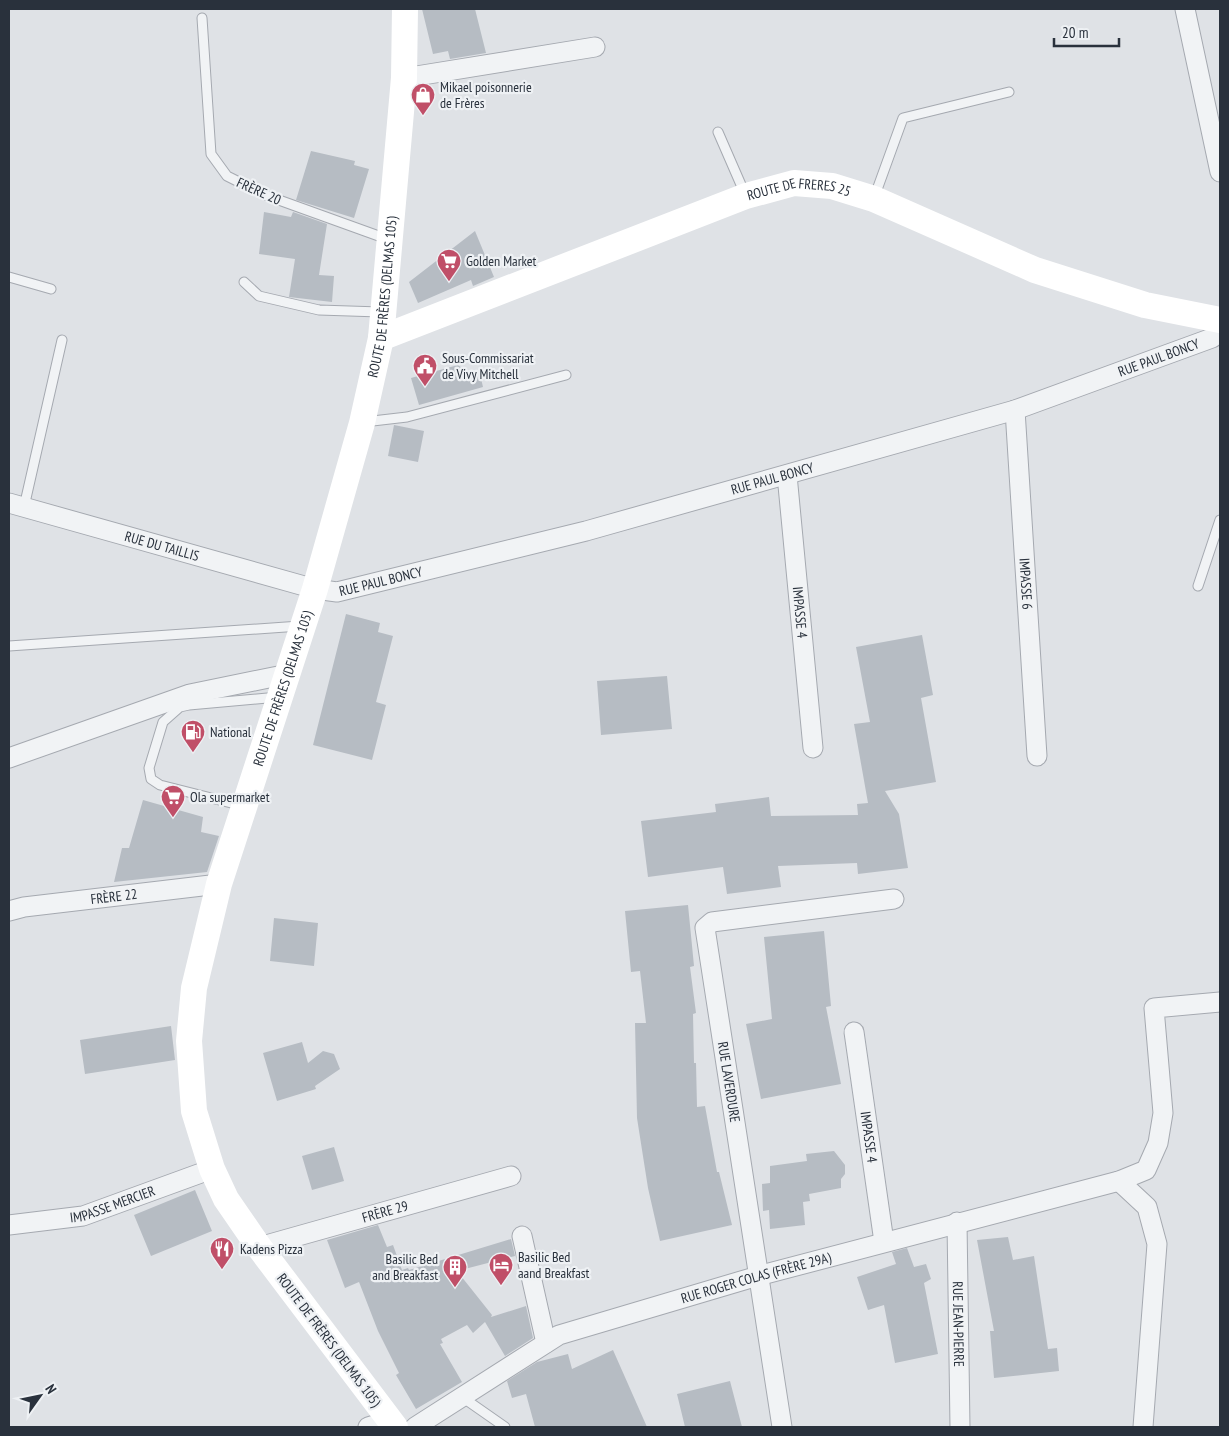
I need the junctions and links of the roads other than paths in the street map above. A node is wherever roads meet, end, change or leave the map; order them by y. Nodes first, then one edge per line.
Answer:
1 (405, 9) edge
2 (1185, 9) edge
3 (202, 18) dead end
4 (595, 47) dead end
5 (404, 78) junction
6 (1010, 92) dead end
7 (718, 132) dead end
8 (1220, 172) edge
9 (746, 196) junction
10 (874, 199) junction
11 (389, 240) junction
12 (9, 277) edge
13 (244, 282) dead end
14 (51, 289) dead end
15 (383, 312) junction
16 (1220, 320) edge
17 (1220, 332) edge
18 (381, 338) junction
19 (62, 340) dead end
20 (566, 375) dead end
21 (1015, 410) junction
22 (362, 423) junction
23 (787, 475) junction
24 (16, 505) edge
25 (1220, 520) edge
26 (1198, 586) dead end
27 (316, 588) junction
28 (303, 625) junction
29 (9, 646) edge
30 (284, 685) junction
31 (814, 748) dead end
32 (1037, 756) dead end
33 (9, 758) edge
34 (244, 807) junction
35 (219, 884) junction
36 (894, 899) dead end
37 (9, 911) edge
38 (1220, 1002) edge
39 (854, 1032) dead end
40 (212, 1169) junction
41 (511, 1176) dead end
42 (1119, 1181) junction
43 (957, 1222) junction
44 (9, 1225) edge
45 (522, 1236) dead end
46 (884, 1242) junction
47 (259, 1247) junction
48 (758, 1276) junction
49 (546, 1344) junction
50 (462, 1396) junction
51 (384, 1425) edge
52 (415, 1427) edge
53 (505, 1427) edge
54 (782, 1427) edge
55 (960, 1427) edge
56 (1143, 1427) edge

1 - 5 main road, ROUTE DE FRÈRES (DELMAS 105)
2 - 8 street
3 - 11 lane, FRÈRE 20
4 - 5 street
5 - 11 main road, ROUTE DE FRÈRES (DELMAS 105)
6 - 10 lane
7 - 9 lane
9 - 10 main road, ROUTE DE FRERES 25
9 - 18 main road, ROUTE DE FRERES 25
10 - 16 main road, ROUTE DE FRERES 25
11 - 15 main road, ROUTE DE FRÈRES (DELMAS 105)
12 - 14 lane
13 - 15 lane
15 - 18 main road, ROUTE DE FRÈRES (DELMAS 105)
17 - 21 street, RUE PAUL BONCY
18 - 22 main road, ROUTE DE FRÈRES (DELMAS 105)
19 - 24 lane
20 - 22 lane
21 - 23 street, RUE PAUL BONCY
21 - 32 street, IMPASSE 6
22 - 27 main road, ROUTE DE FRÈRES (DELMAS 105)
23 - 27 street, RUE PAUL BONCY
23 - 31 street, IMPASSE 4
24 - 27 street, RUE DU TAILLIS
25 - 26 lane
27 - 28 main road, ROUTE DE FRÈRES (DELMAS 105)
28 - 29 lane
28 - 30 main road, ROUTE DE FRÈRES (DELMAS 105)
30 - 33 street
30 - 34 main road, ROUTE DE FRÈRES (DELMAS 105)
30 - 34 lane
34 - 35 main road, ROUTE DE FRÈRES (DELMAS 105)
35 - 37 street, FRÈRE 22
35 - 40 main road, ROUTE DE FRÈRES (DELMAS 105)
36 - 48 street, RUE LAVERDURE
38 - 42 street, RUE ROGER COLAS (FRÈRE 29A)
39 - 46 street, IMPASSE 4
40 - 44 street, IMPASSE MERCIER
40 - 47 main road, ROUTE DE FRÈRES (DELMAS 105)
41 - 47 street, FRÈRE 29
42 - 43 street, RUE ROGER COLAS (FRÈRE 29A)
42 - 56 street
43 - 46 street, RUE ROGER COLAS (FRÈRE 29A)
43 - 55 street, RUE JEAN-PIERRE
45 - 49 street
46 - 48 street, RUE ROGER COLAS (FRÈRE 29A)
47 - 51 main road, ROUTE DE FRÈRES (DELMAS 105)
48 - 49 street, RUE ROGER COLAS (FRÈRE 29A)
48 - 54 street, RUE LAVERDURE
49 - 50 street, RUE ROGER COLAS (FRÈRE 29A)
50 - 52 street, RUE ROGER COLAS (FRÈRE 29A)
50 - 53 lane

